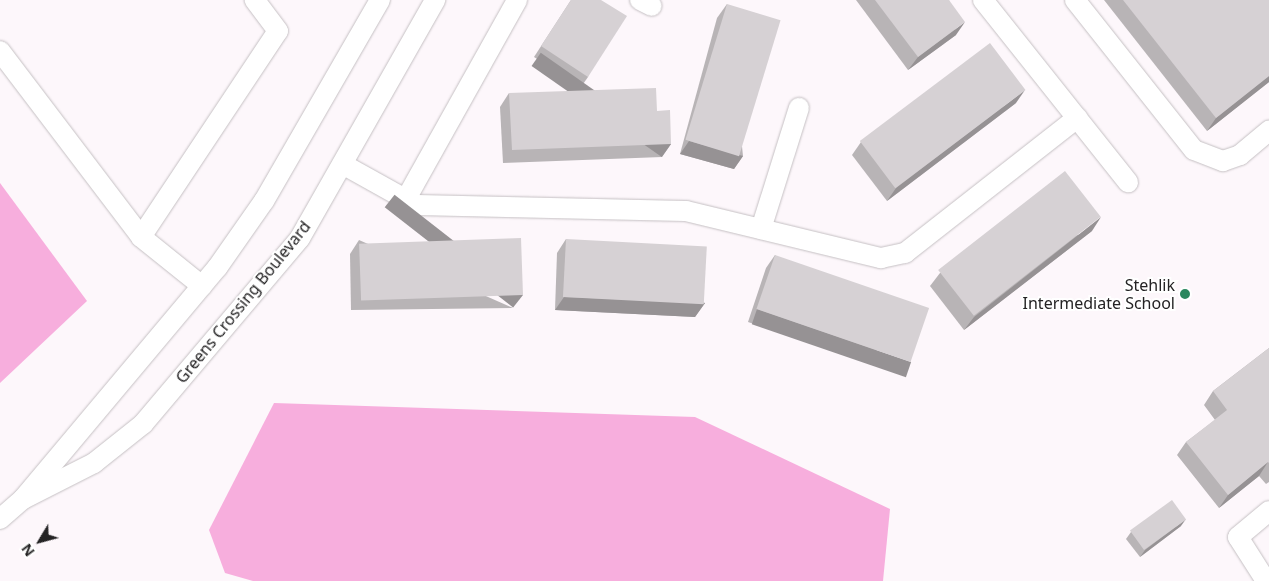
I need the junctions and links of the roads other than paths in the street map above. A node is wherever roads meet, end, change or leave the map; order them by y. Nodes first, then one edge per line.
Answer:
1 (255, 0) edge
2 (380, 0) edge
3 (434, 0) edge
4 (517, 0) edge
5 (983, 0) edge
6 (1075, 0) edge
7 (0, 51) edge
8 (799, 108) dead end
9 (1077, 118) junction
10 (1269, 131) edge
11 (344, 165) junction
12 (1128, 182) dead end
13 (406, 199) junction
14 (761, 229) junction
15 (141, 237) junction
16 (202, 286) junction
17 (23, 498) junction
18 (1269, 511) edge
19 (0, 519) edge
20 (1266, 581) edge

1 - 15 street
2 - 16 street, Greens Crossing Boulevard
3 - 11 street, Greens Crossing Boulevard
4 - 13 street
5 - 9 street
6 - 10 street
7 - 15 street
8 - 14 street
9 - 12 street
9 - 14 street
11 - 13 street
11 - 17 street, Greens Crossing Boulevard
13 - 14 street
15 - 16 street
16 - 17 street, Greens Crossing Boulevard
17 - 19 street, Greens Crossing Boulevard
18 - 20 street

